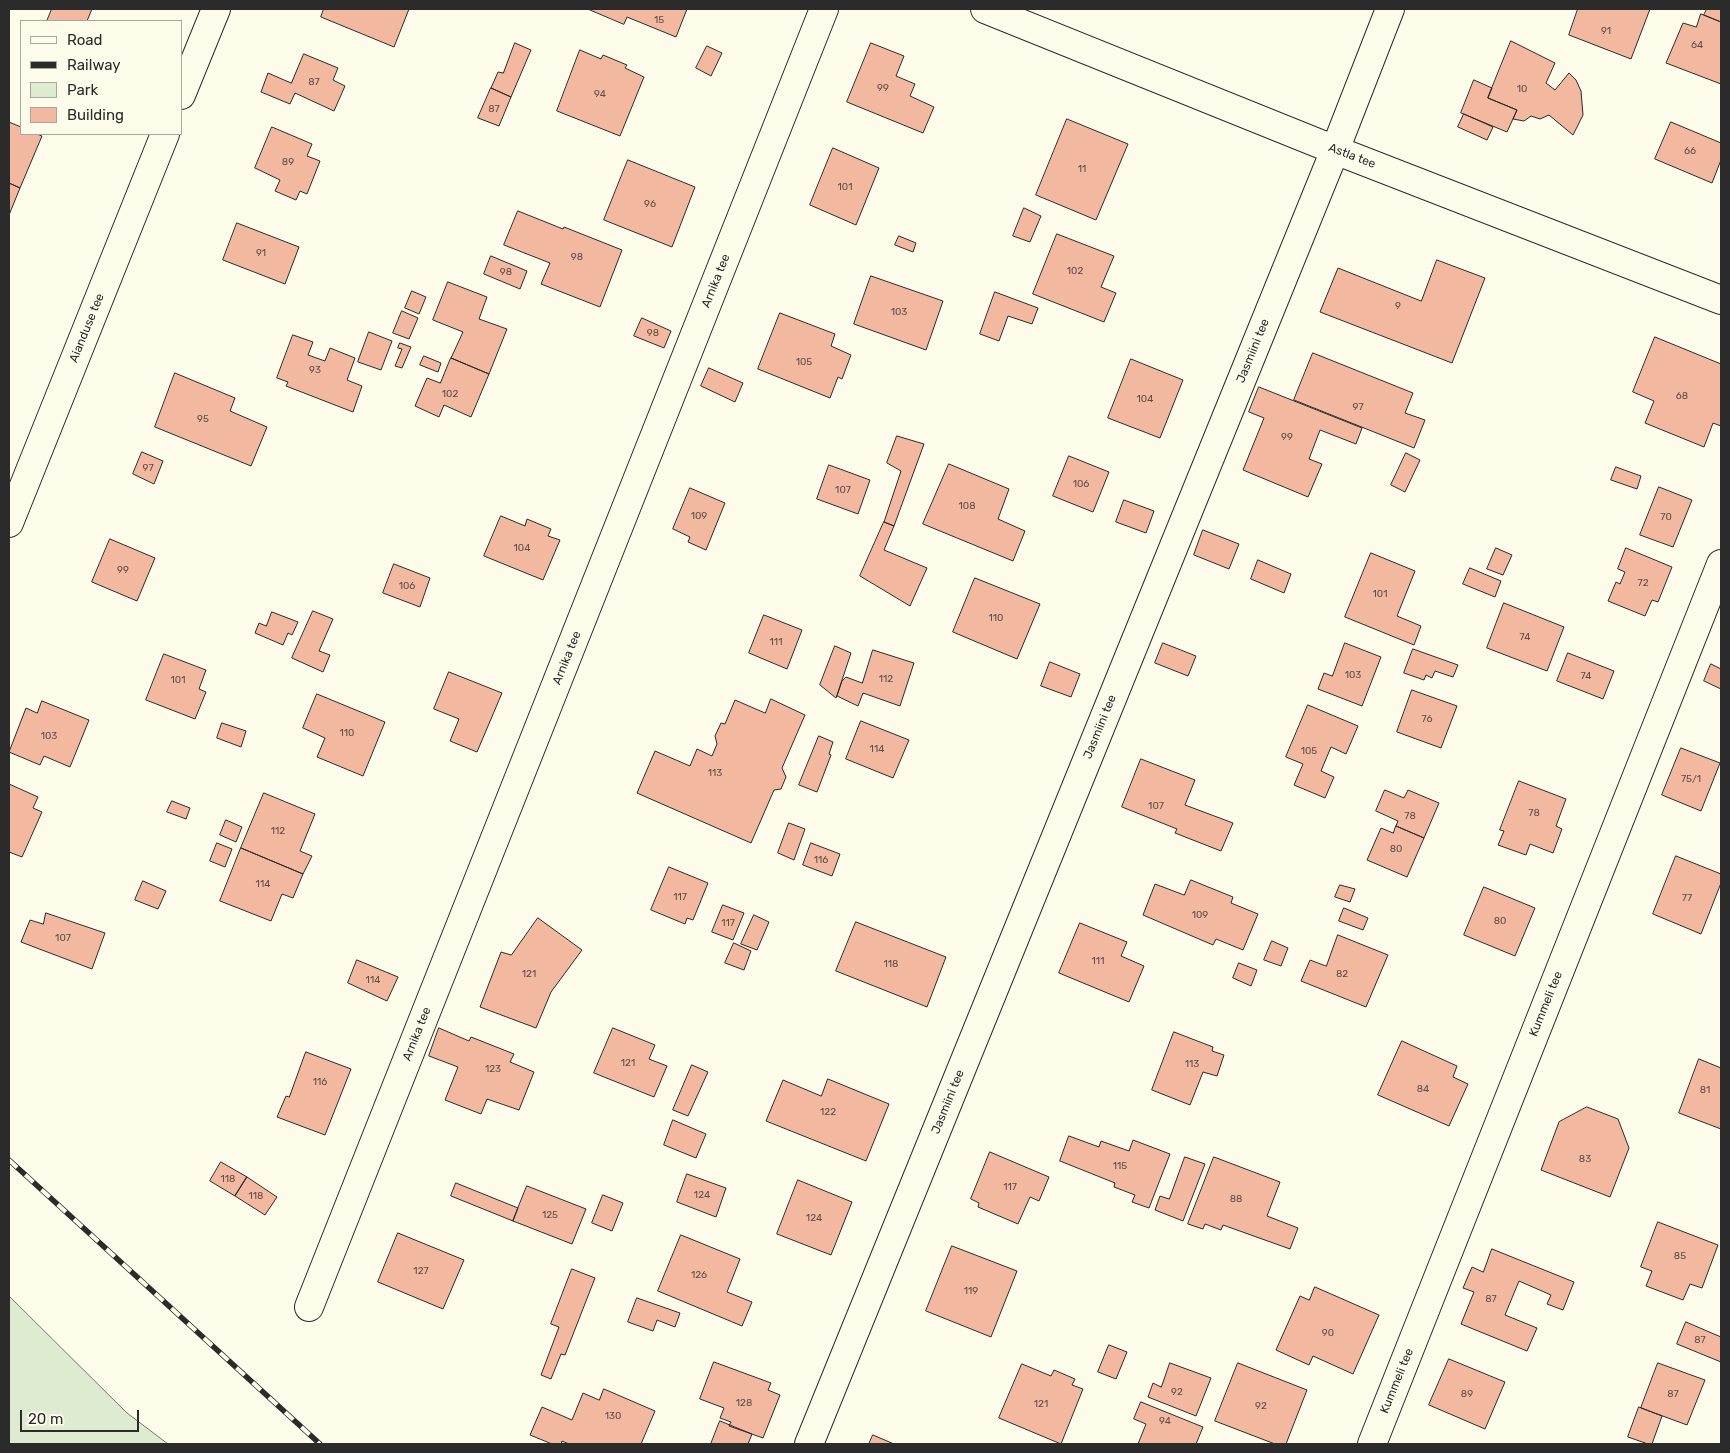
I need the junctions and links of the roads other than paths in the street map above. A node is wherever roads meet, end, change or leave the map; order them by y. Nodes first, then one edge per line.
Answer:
1 (216, 9) edge
2 (824, 9) edge
3 (985, 9) edge
4 (1390, 9) edge
5 (182, 92) edge
6 (166, 135) edge
7 (1335, 150) junction
8 (1721, 300) edge
9 (9, 523) edge
10 (1721, 564) edge
11 (309, 1307) dead end
12 (809, 1444) edge
13 (1372, 1444) edge

1 - 5 street
2 - 11 street, Arnika tee
3 - 7 street, Astla tee
4 - 7 street, Jasmiini tee
6 - 9 street, Aianduse tee
7 - 8 street, Astla tee
7 - 12 street, Jasmiini tee
10 - 13 street, Kummeli tee

